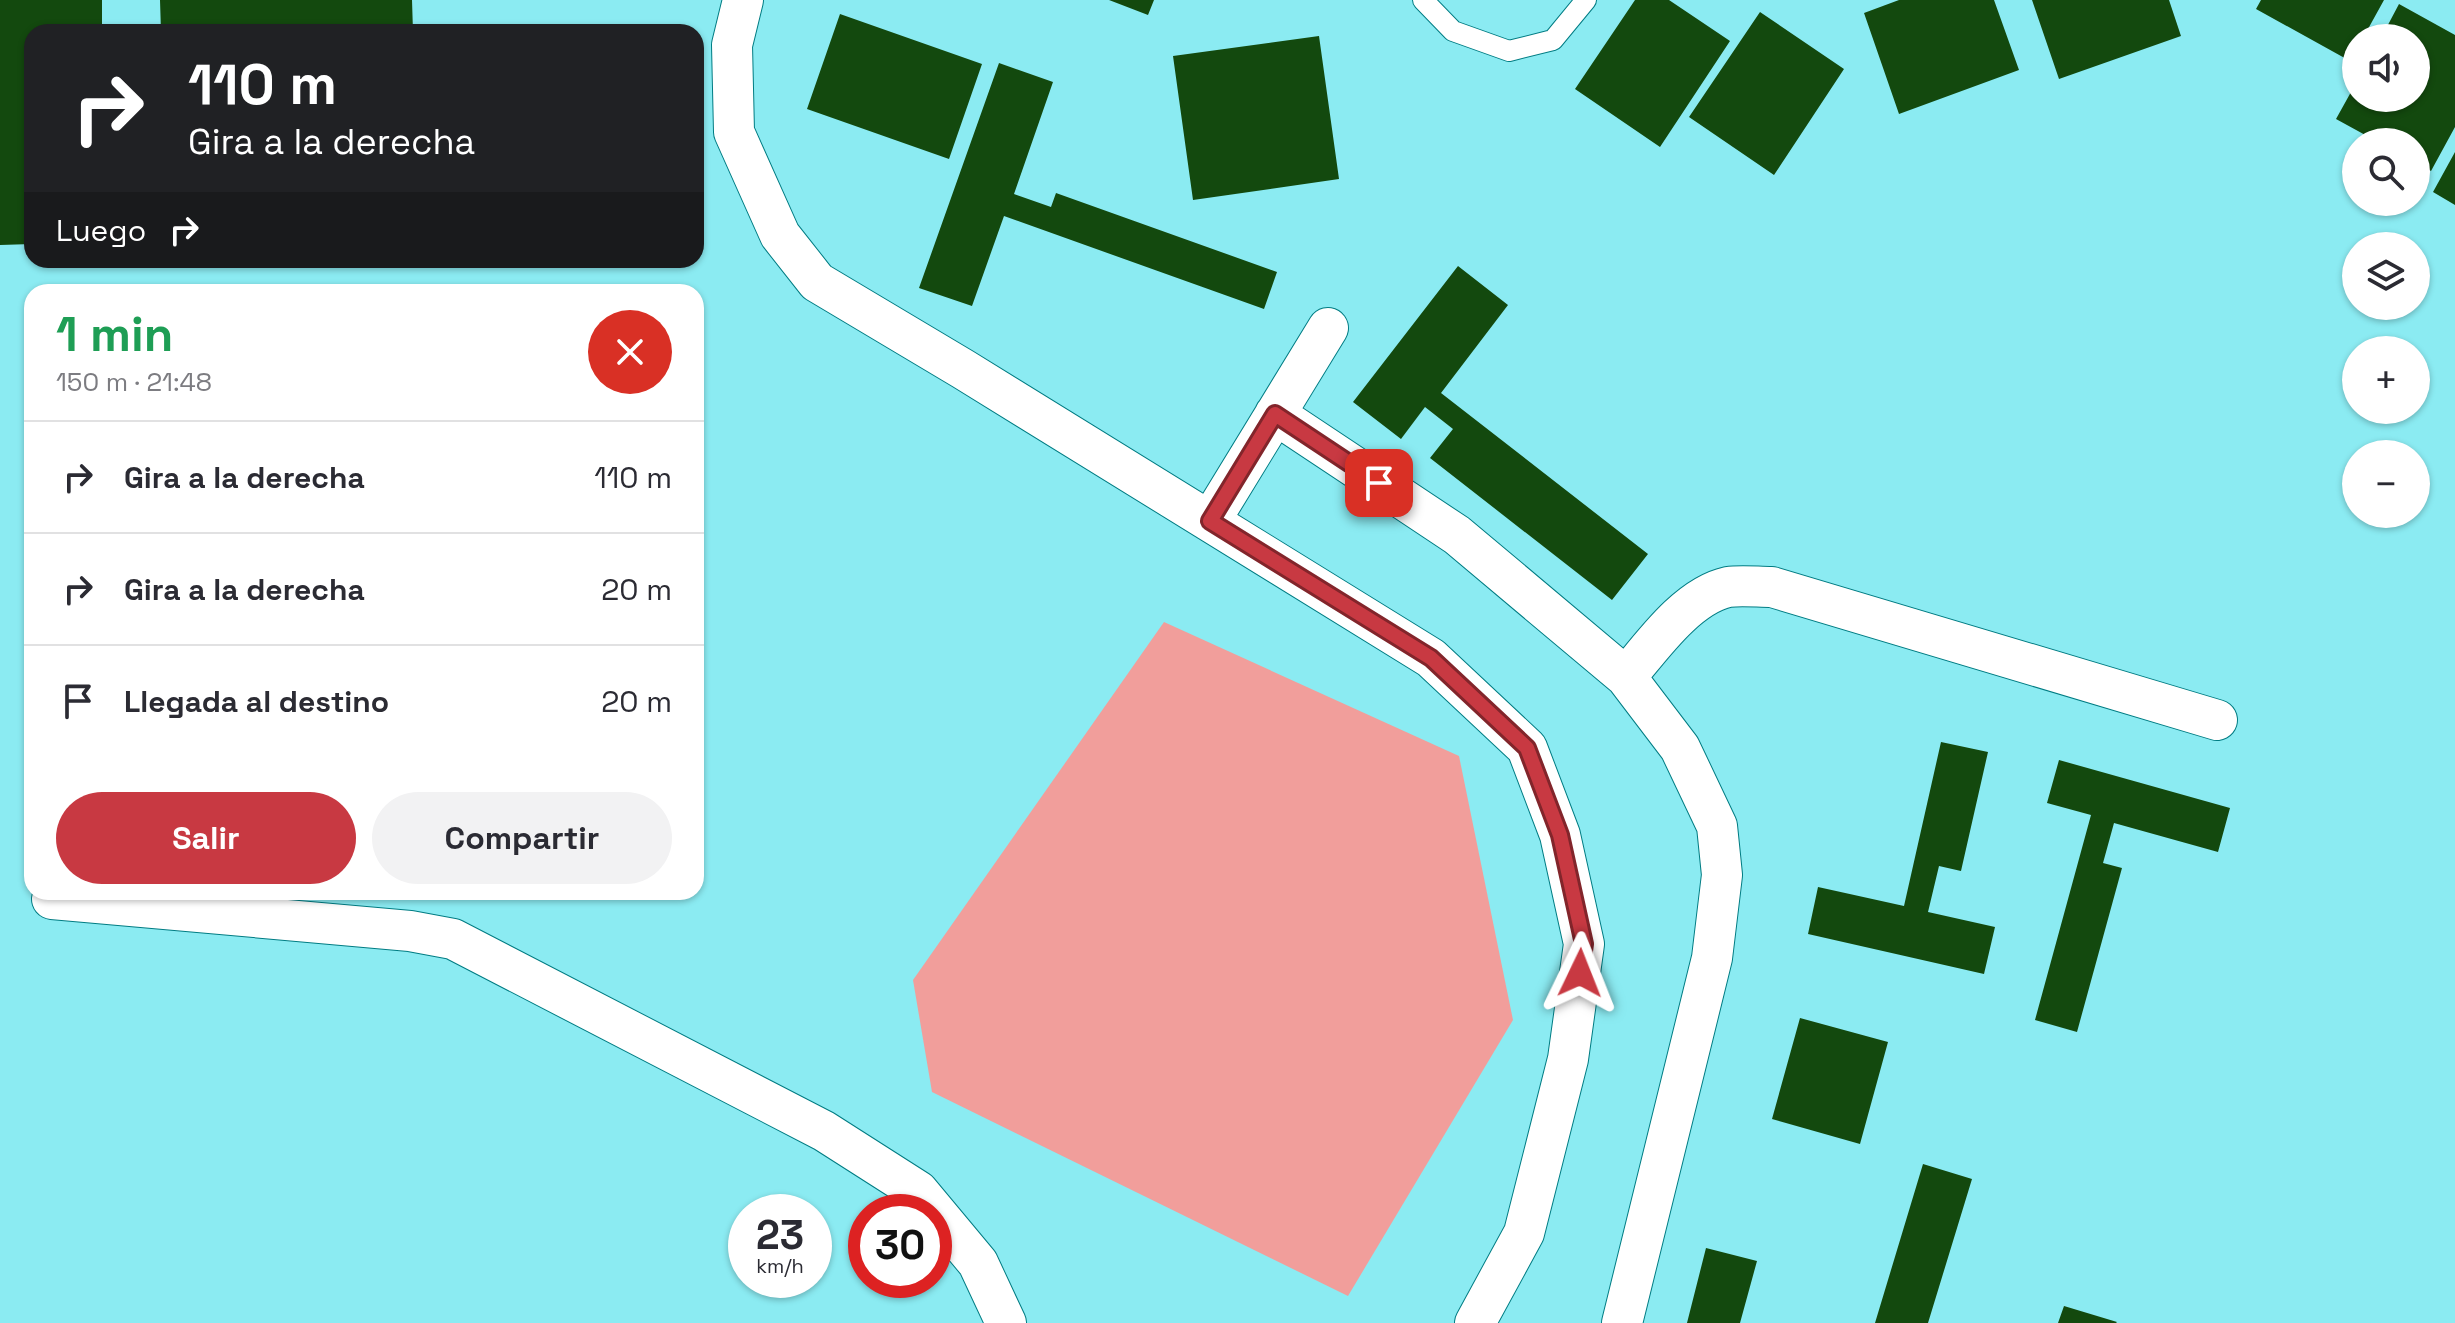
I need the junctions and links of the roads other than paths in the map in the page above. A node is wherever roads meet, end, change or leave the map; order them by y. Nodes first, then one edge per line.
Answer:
1 (743, 0) edge
2 (1423, 0) edge
3 (1586, 0) edge
4 (1328, 328) dead end
5 (1275, 414) junction
6 (1210, 521) junction
7 (1626, 677) junction
8 (2217, 720) dead end
9 (63, 900) edge
10 (1006, 1323) edge
11 (1475, 1323) edge
12 (1622, 1323) edge

1 - 6 street
2 - 3 lane
4 - 5 street
5 - 6 street
5 - 7 street
6 - 11 street
7 - 8 street
7 - 12 street
9 - 10 street

